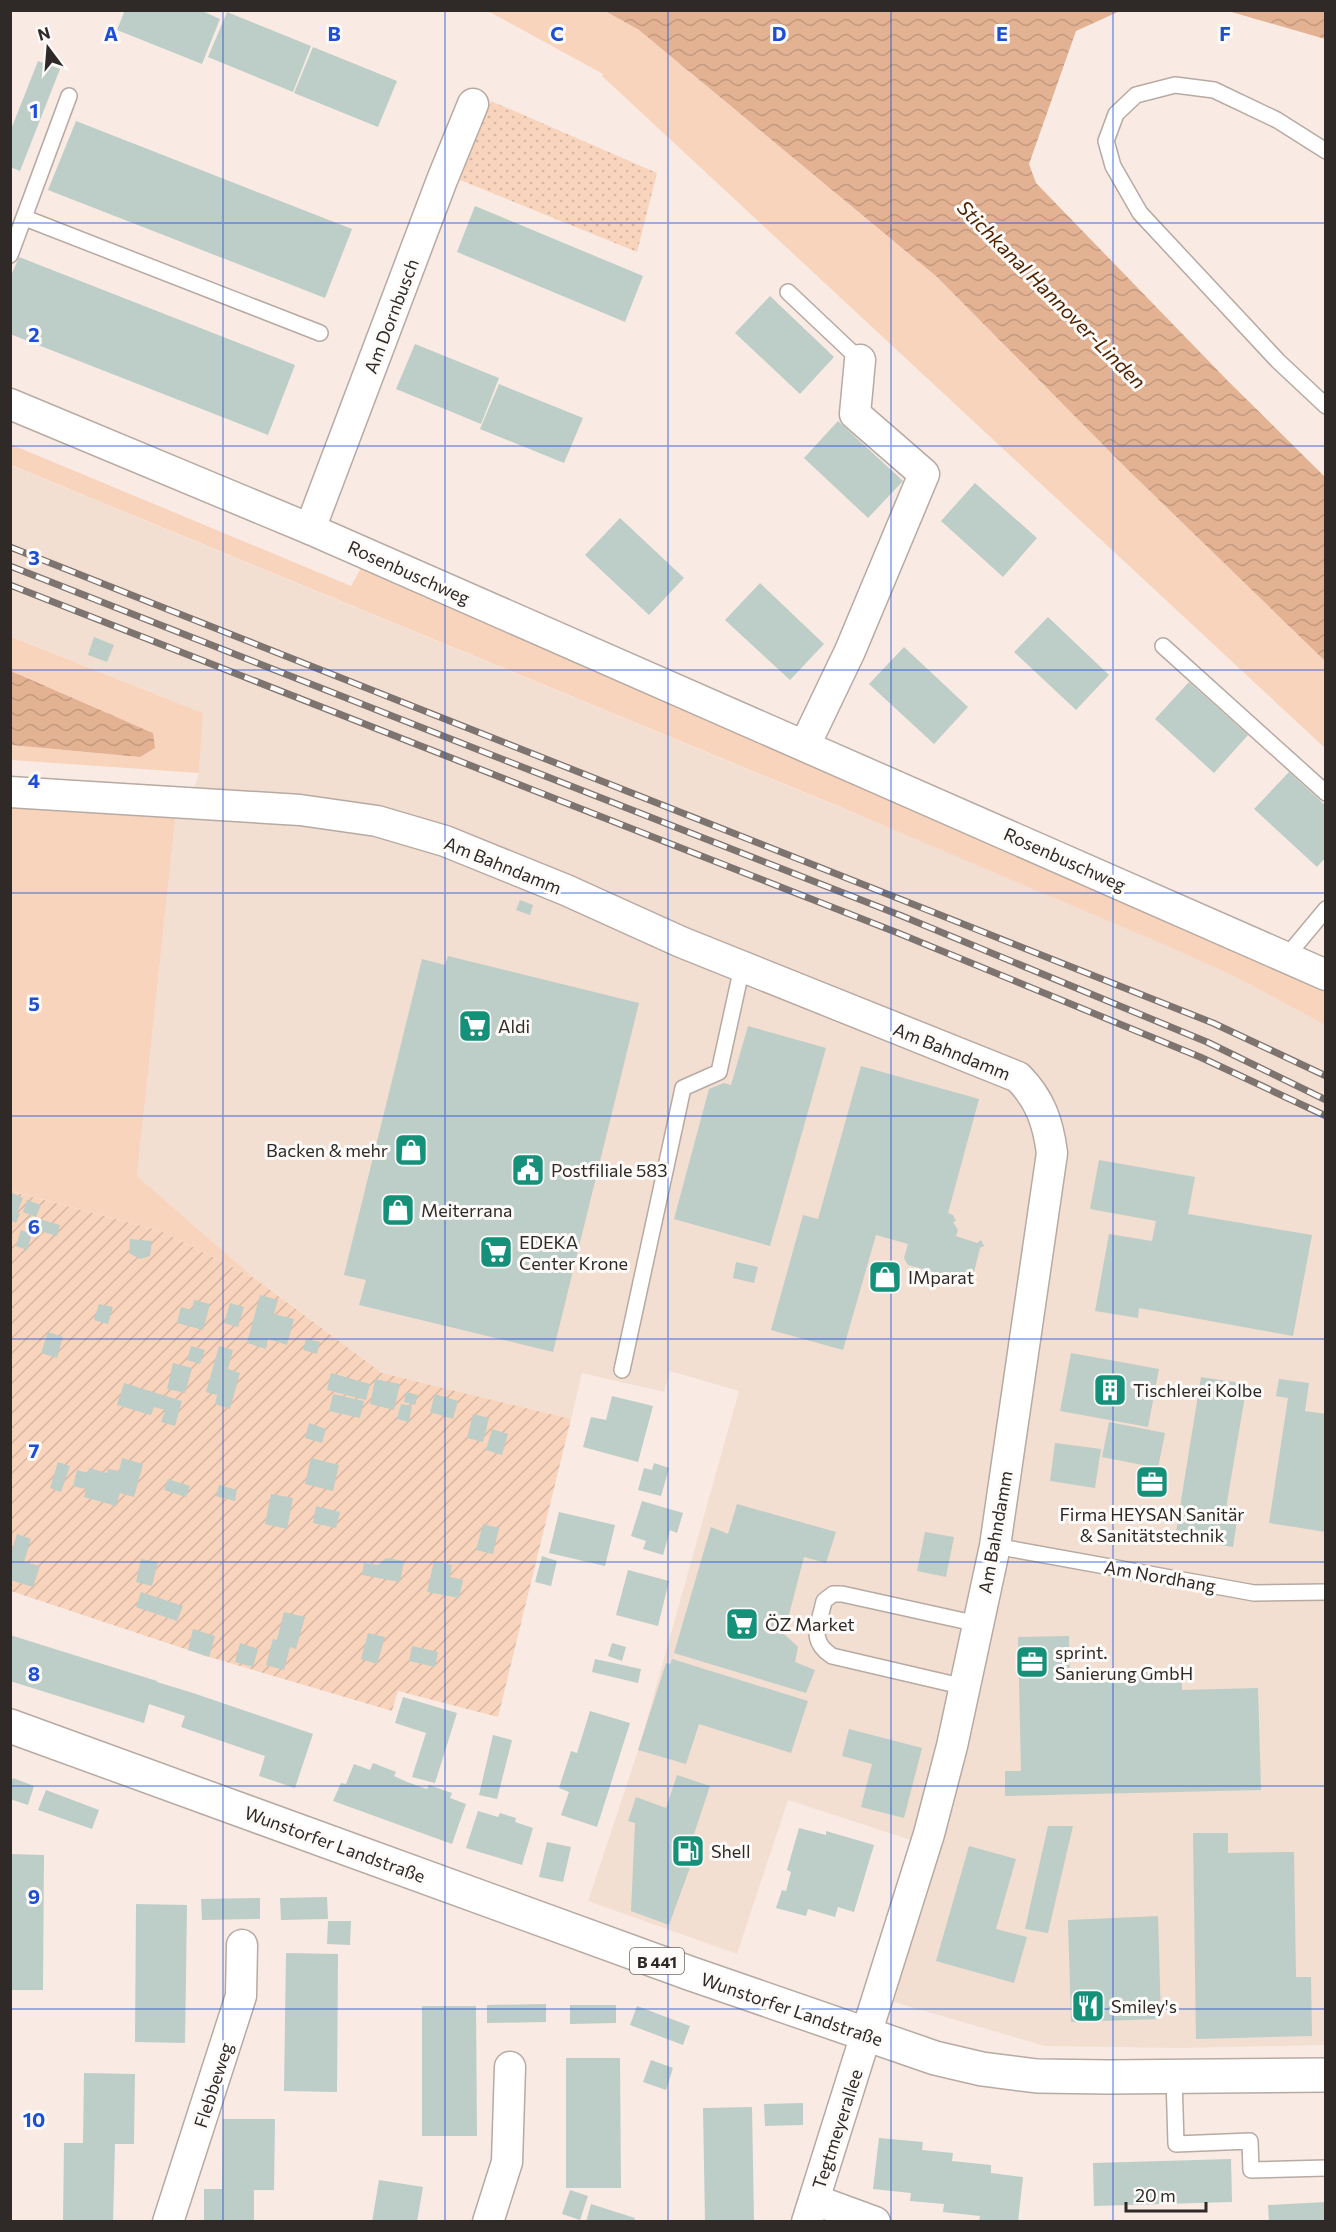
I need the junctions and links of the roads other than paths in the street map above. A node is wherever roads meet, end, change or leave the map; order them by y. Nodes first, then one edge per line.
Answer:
1 (69, 96) dead end
2 (473, 104) dead end
3 (1326, 151) edge
4 (25, 218) junction
5 (10, 255) edge
6 (788, 292) dead end
7 (320, 333) dead end
8 (860, 360) joint
9 (10, 404) edge
10 (1326, 406) edge
11 (310, 529) junction
12 (1163, 646) dead end
13 (805, 746) junction
14 (10, 792) edge
15 (1326, 793) edge
16 (1326, 909) edge
17 (1286, 957) junction
18 (742, 967) junction
19 (1326, 975) edge
20 (622, 1370) dead end
21 (995, 1546) junction
22 (1326, 1592) edge
23 (978, 1624) junction
24 (965, 1687) junction
25 (10, 1726) edge
26 (242, 1945) dead end
27 (866, 2035) junction
28 (510, 2067) dead end
29 (1326, 2075) edge
30 (1174, 2077) junction
31 (1326, 2168) edge
32 (811, 2211) edge
33 (168, 2222) edge
34 (488, 2222) edge
35 (875, 2222) edge

1 - 4 lane
2 - 11 street, Am Dornbusch
3 - 10 lane
4 - 5 lane
4 - 7 lane
6 - 8 lane
8 - 13 street
9 - 11 street, Rosenbuschweg
11 - 13 street, Rosenbuschweg
12 - 15 lane
13 - 17 street, Rosenbuschweg
14 - 18 street, Am Bahndamm
16 - 17 lane
17 - 19 street, Rosenbuschweg
18 - 20 lane
18 - 21 street, Am Bahndamm
21 - 22 lane, Am Nordhang
21 - 23 street, Am Bahndamm
23 - 24 street, Am Bahndamm
23 - 24 lane
24 - 27 street, Am Bahndamm
25 - 27 main road, Wunstorfer Landstraße / B 441
26 - 33 street, Flebbeweg
27 - 30 main road, Wunstorfer Landstraße / B 441
27 - 32 street, Tegtmeyerallee
28 - 34 street
29 - 30 main road, Wunstorfer Landstraße / B 441
30 - 31 lane
32 - 35 street

